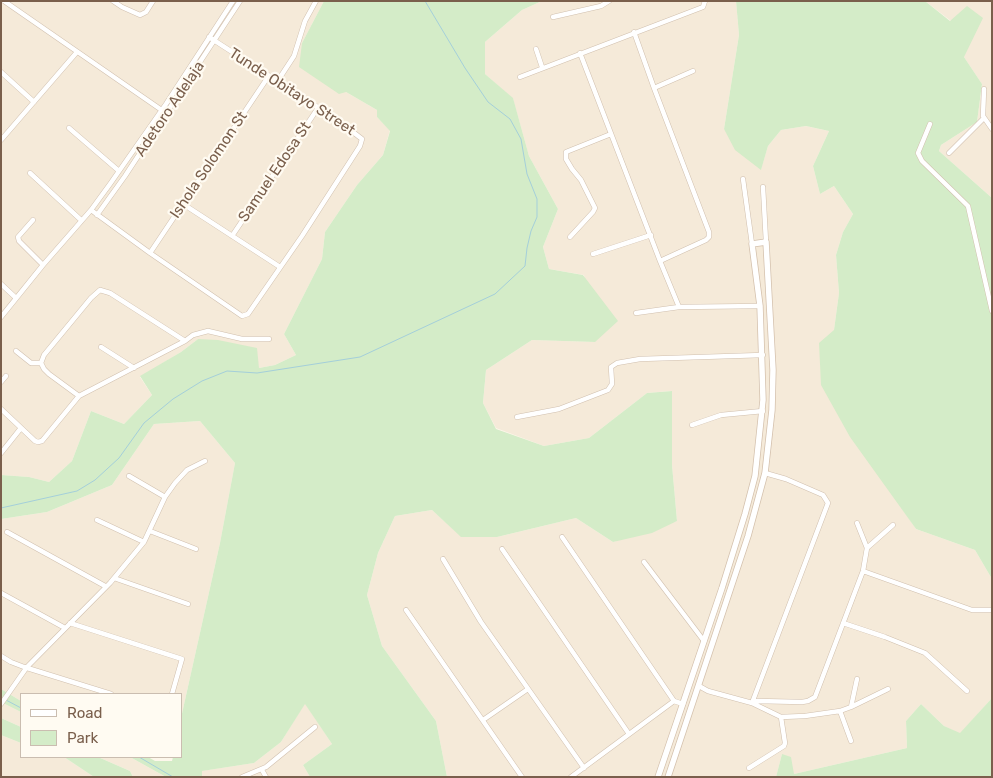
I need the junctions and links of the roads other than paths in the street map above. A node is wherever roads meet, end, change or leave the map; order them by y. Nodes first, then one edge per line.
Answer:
1 (4, 1) edge
2 (113, 1) edge
3 (153, 1) edge
4 (233, 1) edge
5 (240, 1) edge
6 (316, 1) edge
7 (609, 1) edge
8 (706, 1) edge
9 (554, 17) dead end
10 (634, 32) junction
11 (210, 37) junction
12 (215, 41) junction
13 (536, 49) dead end
14 (77, 52) junction
15 (580, 53) junction
16 (542, 67) junction
17 (693, 71) dead end
18 (1, 72) edge
19 (520, 76) dead end
20 (268, 77) junction
21 (277, 82) junction
22 (654, 88) junction
23 (984, 89) dead end
24 (34, 102) junction
25 (318, 108) junction
26 (164, 111) junction
27 (984, 118) junction
28 (930, 124) dead end
29 (69, 128) dead end
30 (992, 129) edge
31 (611, 134) junction
32 (2, 137) edge
33 (949, 153) dead end
34 (119, 171) junction
35 (30, 173) dead end
36 (743, 179) dead end
37 (763, 187) dead end
38 (184, 204) junction
39 (91, 210) junction
40 (98, 215) junction
41 (33, 220) dead end
42 (81, 220) junction
43 (651, 235) junction
44 (232, 236) junction
45 (570, 237) dead end
46 (766, 242) junction
47 (752, 244) junction
48 (150, 253) junction
49 (593, 254) dead end
50 (660, 261) junction
51 (43, 265) junction
52 (280, 267) junction
53 (1, 284) edge
54 (16, 298) junction
55 (760, 306) junction
56 (679, 307) junction
57 (992, 311) edge
58 (636, 313) dead end
59 (1, 317) edge
60 (269, 339) dead end
61 (185, 341) junction
62 (101, 346) dead end
63 (16, 352) dead end
64 (763, 355) junction
65 (41, 363) junction
66 (134, 368) junction
67 (6, 376) dead end
68 (1, 382) edge
69 (78, 396) junction
70 (1, 409) edge
71 (763, 412) junction
72 (517, 417) dead end
73 (692, 425) dead end
74 (21, 428) junction
75 (1, 453) edge
76 (205, 461) dead end
77 (764, 473) junction
78 (129, 476) dead end
79 (165, 497) junction
80 (97, 520) dead end
81 (857, 524) dead end
82 (893, 525) dead end
83 (150, 531) junction
84 (6, 532) dead end
85 (562, 538) dead end
86 (144, 542) junction
87 (867, 548) junction
88 (196, 549) dead end
89 (502, 549) dead end
90 (443, 560) dead end
91 (644, 562) dead end
92 (863, 571) junction
93 (114, 578) junction
94 (105, 586) junction
95 (1, 593) edge
96 (188, 604) dead end
97 (406, 610) dead end
98 (992, 610) edge
99 (70, 623) junction
100 (844, 623) junction
101 (66, 628) junction
102 (704, 641) junction
103 (1, 656) edge
104 (699, 657) junction
105 (708, 660) junction
106 (26, 667) junction
107 (857, 679) dead end
108 (699, 686) junction
109 (528, 689) junction
110 (888, 689) dead end
111 (968, 691) dead end
112 (107, 693) edge
113 (172, 693) edge
114 (674, 701) junction
115 (752, 703) junction
116 (2, 704) edge
117 (682, 704) junction
118 (851, 707) junction
119 (840, 711) junction
120 (781, 717) junction
121 (483, 720) junction
122 (316, 727) dead end
123 (629, 734) junction
124 (851, 741) dead end
125 (584, 768) junction
126 (749, 768) dead end
127 (262, 770) junction
128 (242, 777) edge
129 (266, 777) edge
130 (522, 777) edge
131 (572, 777) edge
132 (658, 777) edge
133 (668, 777) edge

1 - 14 street
2 - 3 street
4 - 11 street
5 - 12 street, Adetoro Adelaja
6 - 21 street
7 - 9 street
8 - 10 street
10 - 15 street
10 - 22 street
11 - 12 street, Tunde Obitayo Street
11 - 26 street
12 - 20 street, Tunde Obitayo Street
12 - 26 street, Adetoro Adelaja
13 - 16 street
14 - 24 street
14 - 26 street
15 - 16 street
15 - 31 street
16 - 19 street
17 - 22 street
18 - 24 street
20 - 21 street, Tunde Obitayo Street
20 - 38 street, Ishola Solomon St
21 - 25 street, Tunde Obitayo Street
22 - 50 street
23 - 27 street
24 - 32 street
25 - 44 street, Samuel Edosa St
25 - 52 street, Tunde Obitayo Street
26 - 34 street
26 - 40 street, Adetoro Adelaja
27 - 30 street
27 - 33 street
28 - 57 street
29 - 34 street
31 - 43 street
31 - 45 street
34 - 39 street
35 - 42 street
36 - 47 street
37 - 46 street
38 - 44 street
38 - 48 street, Ishola Solomon St
39 - 40 street
39 - 42 street
40 - 48 street
41 - 51 street
42 - 51 street
43 - 49 street
43 - 50 street
44 - 52 street
46 - 47 street
46 - 77 street
47 - 55 street
48 - 52 street
50 - 56 street
51 - 54 street
53 - 54 street
54 - 59 street
55 - 56 street
55 - 64 street
56 - 58 street
60 - 61 street
61 - 65 street
61 - 66 street
62 - 66 street
63 - 65 street
64 - 71 street
64 - 72 street
65 - 69 street
66 - 69 street
67 - 68 street
69 - 74 street
70 - 74 street
71 - 73 street
71 - 102 street
74 - 75 street
76 - 79 street
77 - 105 street
77 - 115 street
78 - 79 street
79 - 83 street
80 - 86 street
81 - 87 street
82 - 87 street
83 - 86 street
83 - 88 street
84 - 94 street
85 - 114 street
86 - 93 street
87 - 92 street
89 - 123 street
90 - 109 street
91 - 102 street
92 - 98 street
92 - 100 street
93 - 94 street
93 - 96 street
94 - 99 street
95 - 101 street
97 - 121 street
99 - 101 street
99 - 113 street
100 - 111 street
100 - 115 street
101 - 106 street
102 - 104 street
103 - 106 street
104 - 105 street
104 - 117 street
105 - 108 street
106 - 112 street
106 - 116 street
107 - 118 street
108 - 115 street
108 - 133 street
109 - 121 street
109 - 125 street
110 - 118 street
114 - 117 street
114 - 123 street
115 - 120 street
117 - 132 street
118 - 119 street
119 - 120 street
119 - 124 street
120 - 126 street
121 - 130 street
122 - 127 street
123 - 125 street
125 - 131 street
127 - 128 street
127 - 129 street

